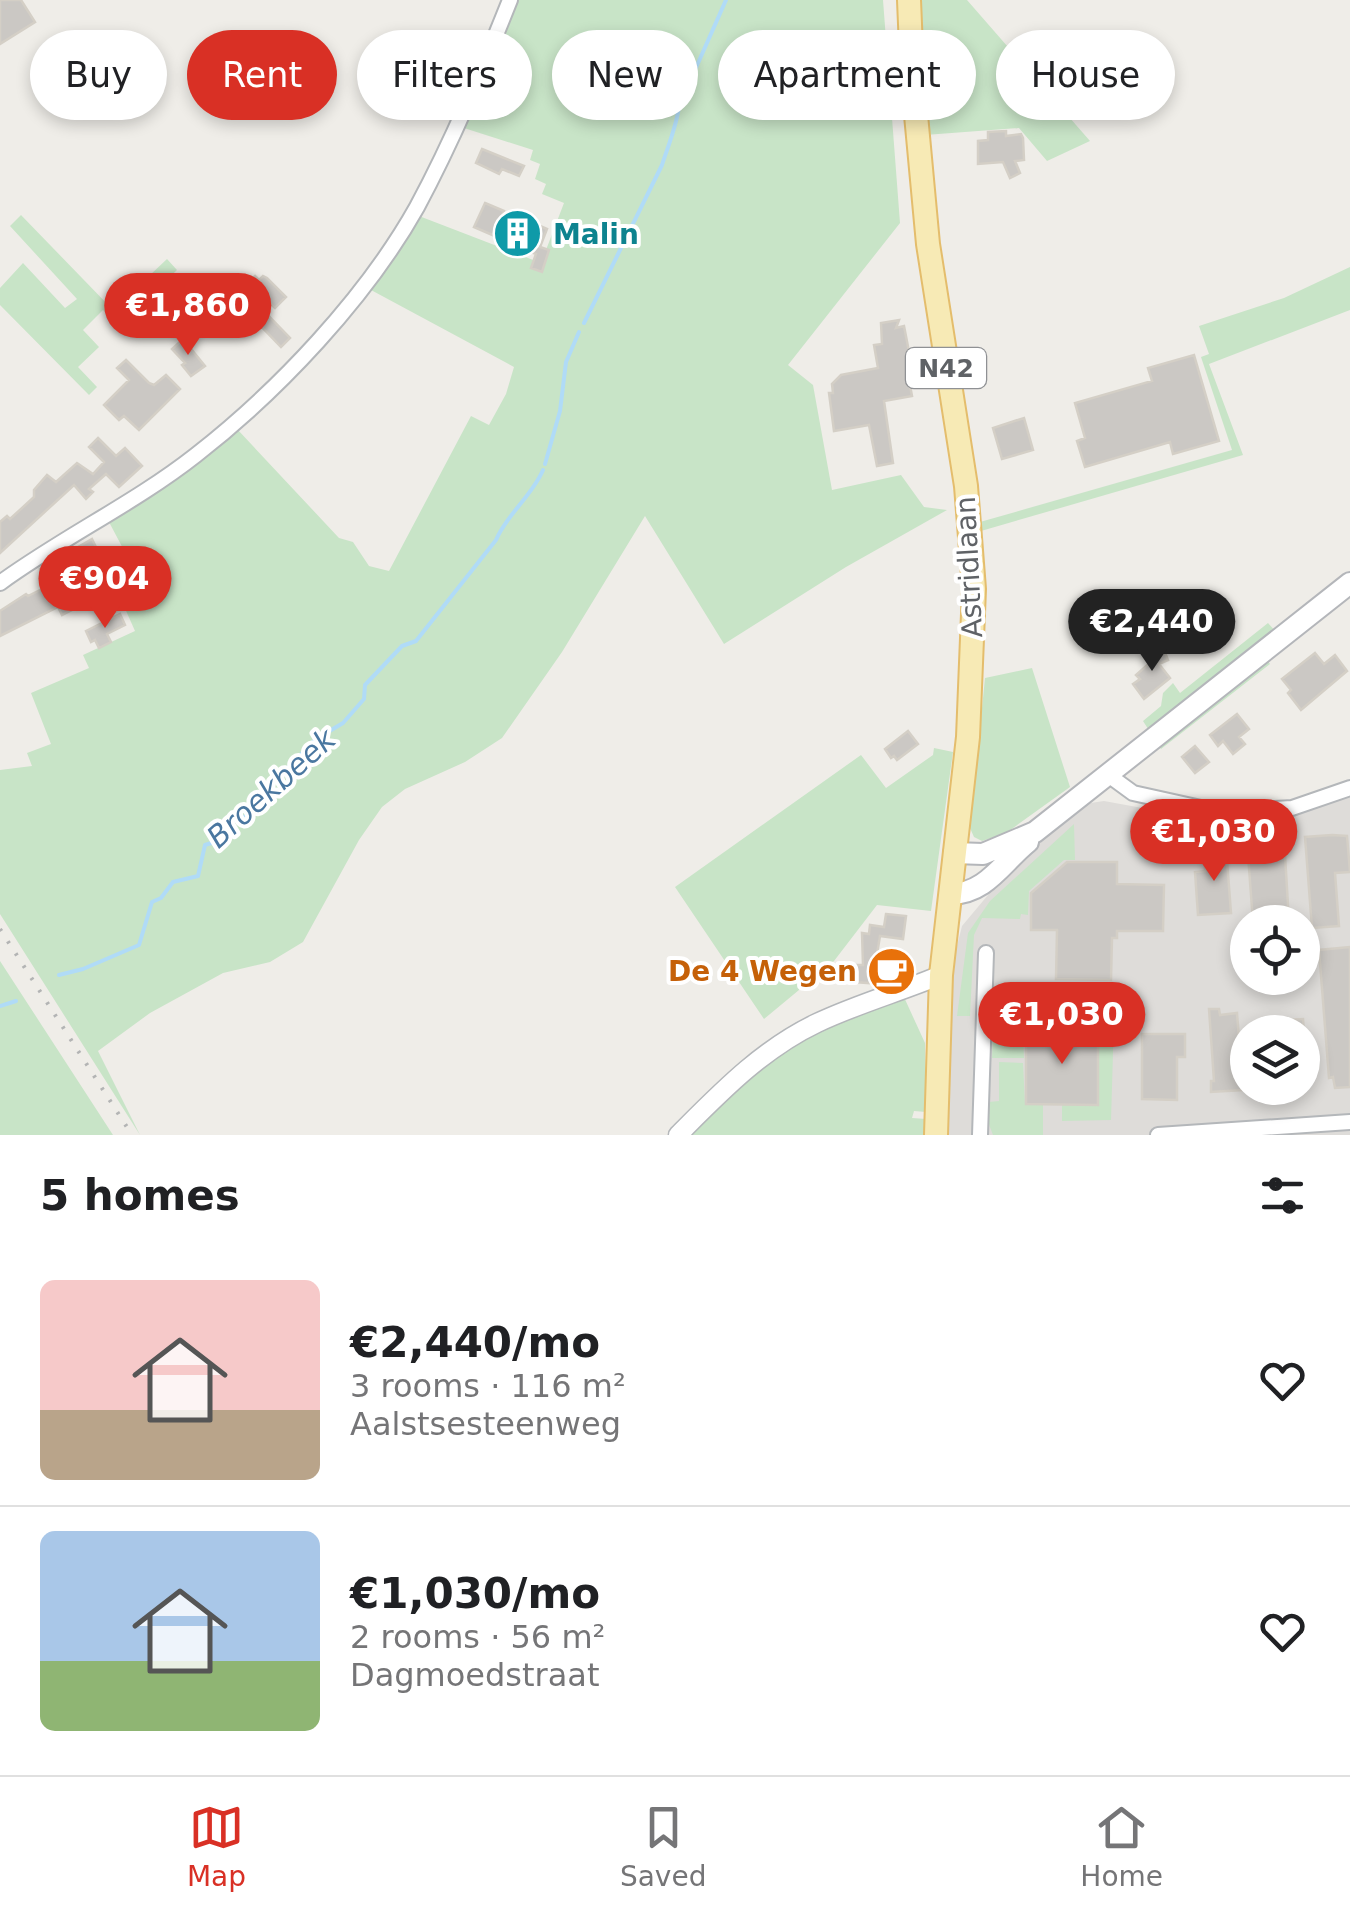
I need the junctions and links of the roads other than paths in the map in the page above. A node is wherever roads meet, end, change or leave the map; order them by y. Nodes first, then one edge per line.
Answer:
1 (510, 0) edge
2 (909, 0) edge
3 (0, 583) edge
4 (1350, 583) edge
5 (1107, 774) junction
6 (1350, 788) edge
7 (1035, 832) junction
8 (954, 853) junction
9 (950, 894) junction
10 (986, 953) dead end
11 (941, 975) junction
12 (1350, 1122) edge
13 (678, 1135) edge
14 (936, 1135) edge
15 (980, 1135) edge
16 (1158, 1135) edge

1 - 3 street
2 - 8 main road, Astridlaan / N42
4 - 5 main road
5 - 6 street
5 - 7 main road
7 - 8 main road
7 - 9 main road
8 - 9 main road, Astridlaan / N42
9 - 11 main road, Astridlaan / N42
10 - 15 street
11 - 13 street
11 - 14 main road, Astridlaan / N42
12 - 16 street

